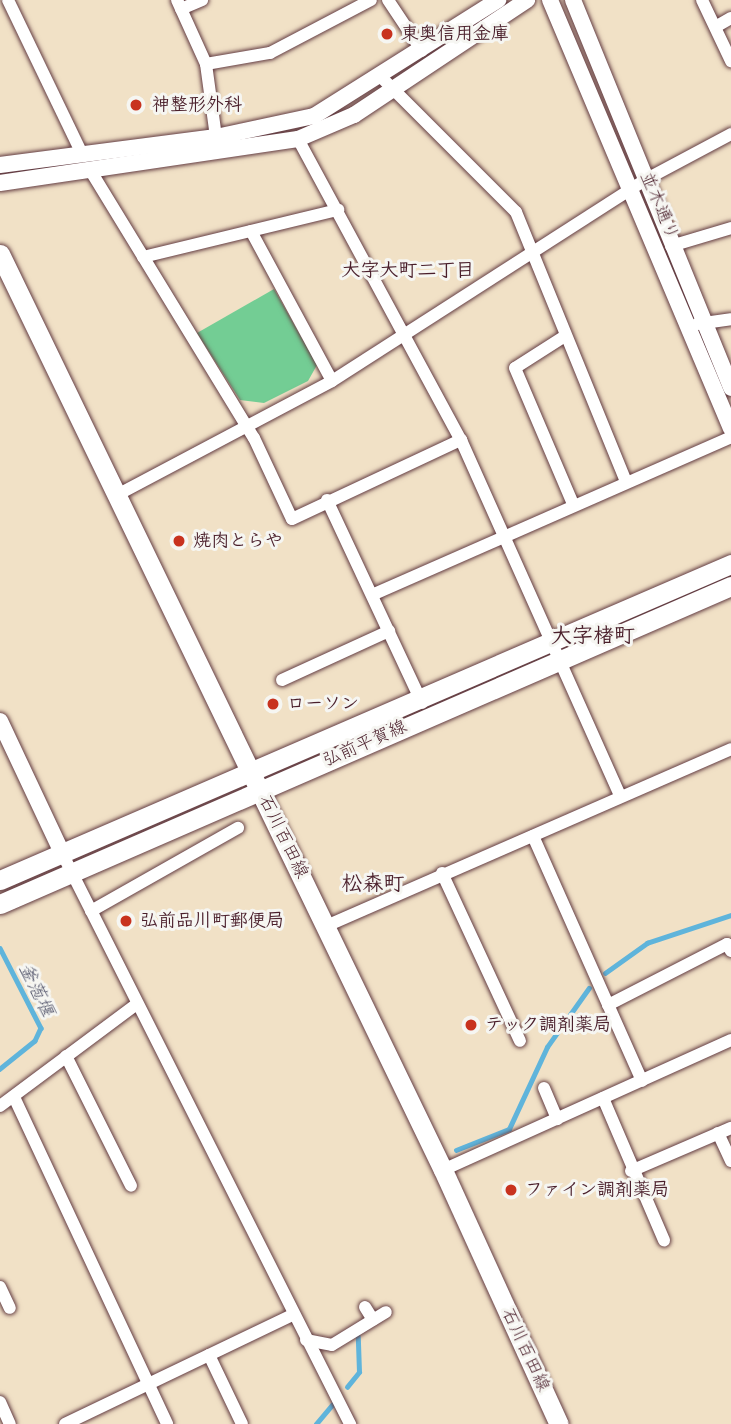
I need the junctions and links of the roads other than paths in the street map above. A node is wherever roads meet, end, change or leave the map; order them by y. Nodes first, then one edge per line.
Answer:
1 (8, 0) edge
2 (202, 0) edge
3 (371, 0) edge
4 (388, 0) edge
5 (498, 0) edge
6 (527, 0) edge
7 (550, 0) edge
8 (573, 0) edge
9 (702, 0) edge
10 (179, 5) edge
11 (731, 18) edge
12 (717, 26) junction
13 (422, 51) junction
14 (731, 61) edge
15 (206, 64) junction
16 (387, 84) junction
17 (731, 134) edge
18 (298, 139) junction
19 (217, 144) junction
20 (83, 156) junction
21 (0, 165) edge
22 (92, 173) junction
23 (645, 180) junction
24 (0, 183) edge
25 (631, 191) junction
26 (338, 210) junction
27 (731, 228) edge
28 (251, 231) junction
29 (671, 246) junction
30 (0, 254) edge
31 (533, 254) junction
32 (143, 257) junction
33 (731, 320) edge
34 (696, 324) junction
35 (407, 333) junction
36 (565, 336) junction
37 (332, 381) junction
38 (731, 388) edge
39 (246, 425) junction
40 (731, 428) edge
41 (731, 437) edge
42 (461, 440) junction
43 (626, 481) junction
44 (117, 495) junction
45 (327, 500) junction
46 (573, 504) junction
47 (503, 536) junction
48 (731, 564) edge
49 (731, 586) edge
50 (374, 594) junction
51 (389, 632) junction
52 (551, 643) junction
53 (560, 662) junction
54 (282, 680) dead end
55 (424, 708) junction
56 (0, 721) edge
57 (731, 749) edge
58 (256, 781) junction
59 (620, 795) junction
60 (238, 828) dead end
61 (533, 836) junction
62 (62, 853) junction
63 (71, 872) junction
64 (442, 873) junction
65 (0, 880) edge
66 (0, 904) edge
67 (91, 911) junction
68 (326, 926) junction
69 (731, 951) edge
70 (138, 1004) junction
71 (608, 1005) junction
72 (731, 1040) edge
73 (520, 1041) dead end
74 (66, 1056) junction
75 (642, 1081) junction
76 (544, 1088) dead end
77 (14, 1097) junction
78 (603, 1098) junction
79 (0, 1106) edge
80 (557, 1119) junction
81 (731, 1128) edge
82 (718, 1133) junction
83 (731, 1161) edge
84 (443, 1170) junction
85 (631, 1171) junction
86 (131, 1186) dead end
87 (664, 1240) dead end
88 (0, 1287) edge
89 (365, 1307) dead end
90 (10, 1308) dead end
91 (386, 1312) dead end
92 (292, 1315) junction
93 (373, 1320) junction
94 (306, 1340) junction
95 (209, 1355) junction
96 (148, 1384) junction
97 (0, 1402) edge
98 (10, 1424) edge
99 (66, 1424) edge
100 (167, 1424) edge
101 (242, 1424) edge
102 (350, 1424) edge
103 (559, 1424) edge

1 - 20 street
2 - 10 street
3 - 15 street
4 - 13 street
5 - 13 street
6 - 16 street
7 - 25 street, 並木通り
8 - 23 street, 並木通り
9 - 12 street
10 - 15 street
11 - 12 street
12 - 14 street
13 - 16 street
15 - 19 street
16 - 18 street
16 - 19 street
16 - 31 street
17 - 23 street
18 - 19 street
18 - 26 street
19 - 20 street
19 - 22 street
20 - 21 street
22 - 24 street
22 - 32 street
23 - 25 street
23 - 29 street, 並木通り
25 - 31 street
25 - 34 street, 並木通り
26 - 28 street
26 - 35 street
27 - 29 street
28 - 32 street
28 - 37 street
29 - 34 street, 並木通り
30 - 44 main road, 石川百田線
31 - 35 street
31 - 36 street
32 - 39 street
33 - 34 street
34 - 38 street, 並木通り
34 - 40 street, 並木通り
35 - 37 street
35 - 42 street
36 - 43 street
36 - 46 street
37 - 39 street
39 - 44 street
39 - 45 street
41 - 43 street
42 - 45 street
42 - 47 street
43 - 46 street
44 - 58 main road, 石川百田線
45 - 50 street
46 - 47 street
47 - 50 street
47 - 52 street
48 - 52 main road, 弘前平賀線
49 - 53 main road, 弘前平賀線
50 - 51 street
51 - 54 street
51 - 55 street
52 - 53 street
52 - 55 main road, 弘前平賀線
53 - 55 main road, 弘前平賀線
53 - 59 street
55 - 58 main road, 弘前平賀線
56 - 62 street
57 - 59 street
58 - 62 main road, 弘前平賀線
58 - 63 main road, 弘前平賀線
58 - 68 main road, 石川百田線
59 - 61 street
60 - 67 street
61 - 64 street
61 - 71 street
62 - 63 street
62 - 65 main road, 弘前平賀線
63 - 66 main road, 弘前平賀線
63 - 67 street
64 - 68 street
64 - 73 street
67 - 70 street
68 - 84 main road, 石川百田線
69 - 71 street
70 - 74 street
70 - 92 street
71 - 75 street
72 - 75 street
74 - 77 street
74 - 86 street
75 - 78 street
76 - 80 street
77 - 79 street
77 - 96 street
78 - 80 street
78 - 85 street
80 - 84 street
81 - 82 street
82 - 83 street
82 - 85 street
84 - 103 main road, 石川百田線
85 - 87 street
88 - 90 street
89 - 93 street
91 - 93 street
92 - 94 street
92 - 95 street
93 - 94 street
94 - 102 street
95 - 96 street
95 - 101 street
96 - 99 street
96 - 100 street
97 - 98 street

